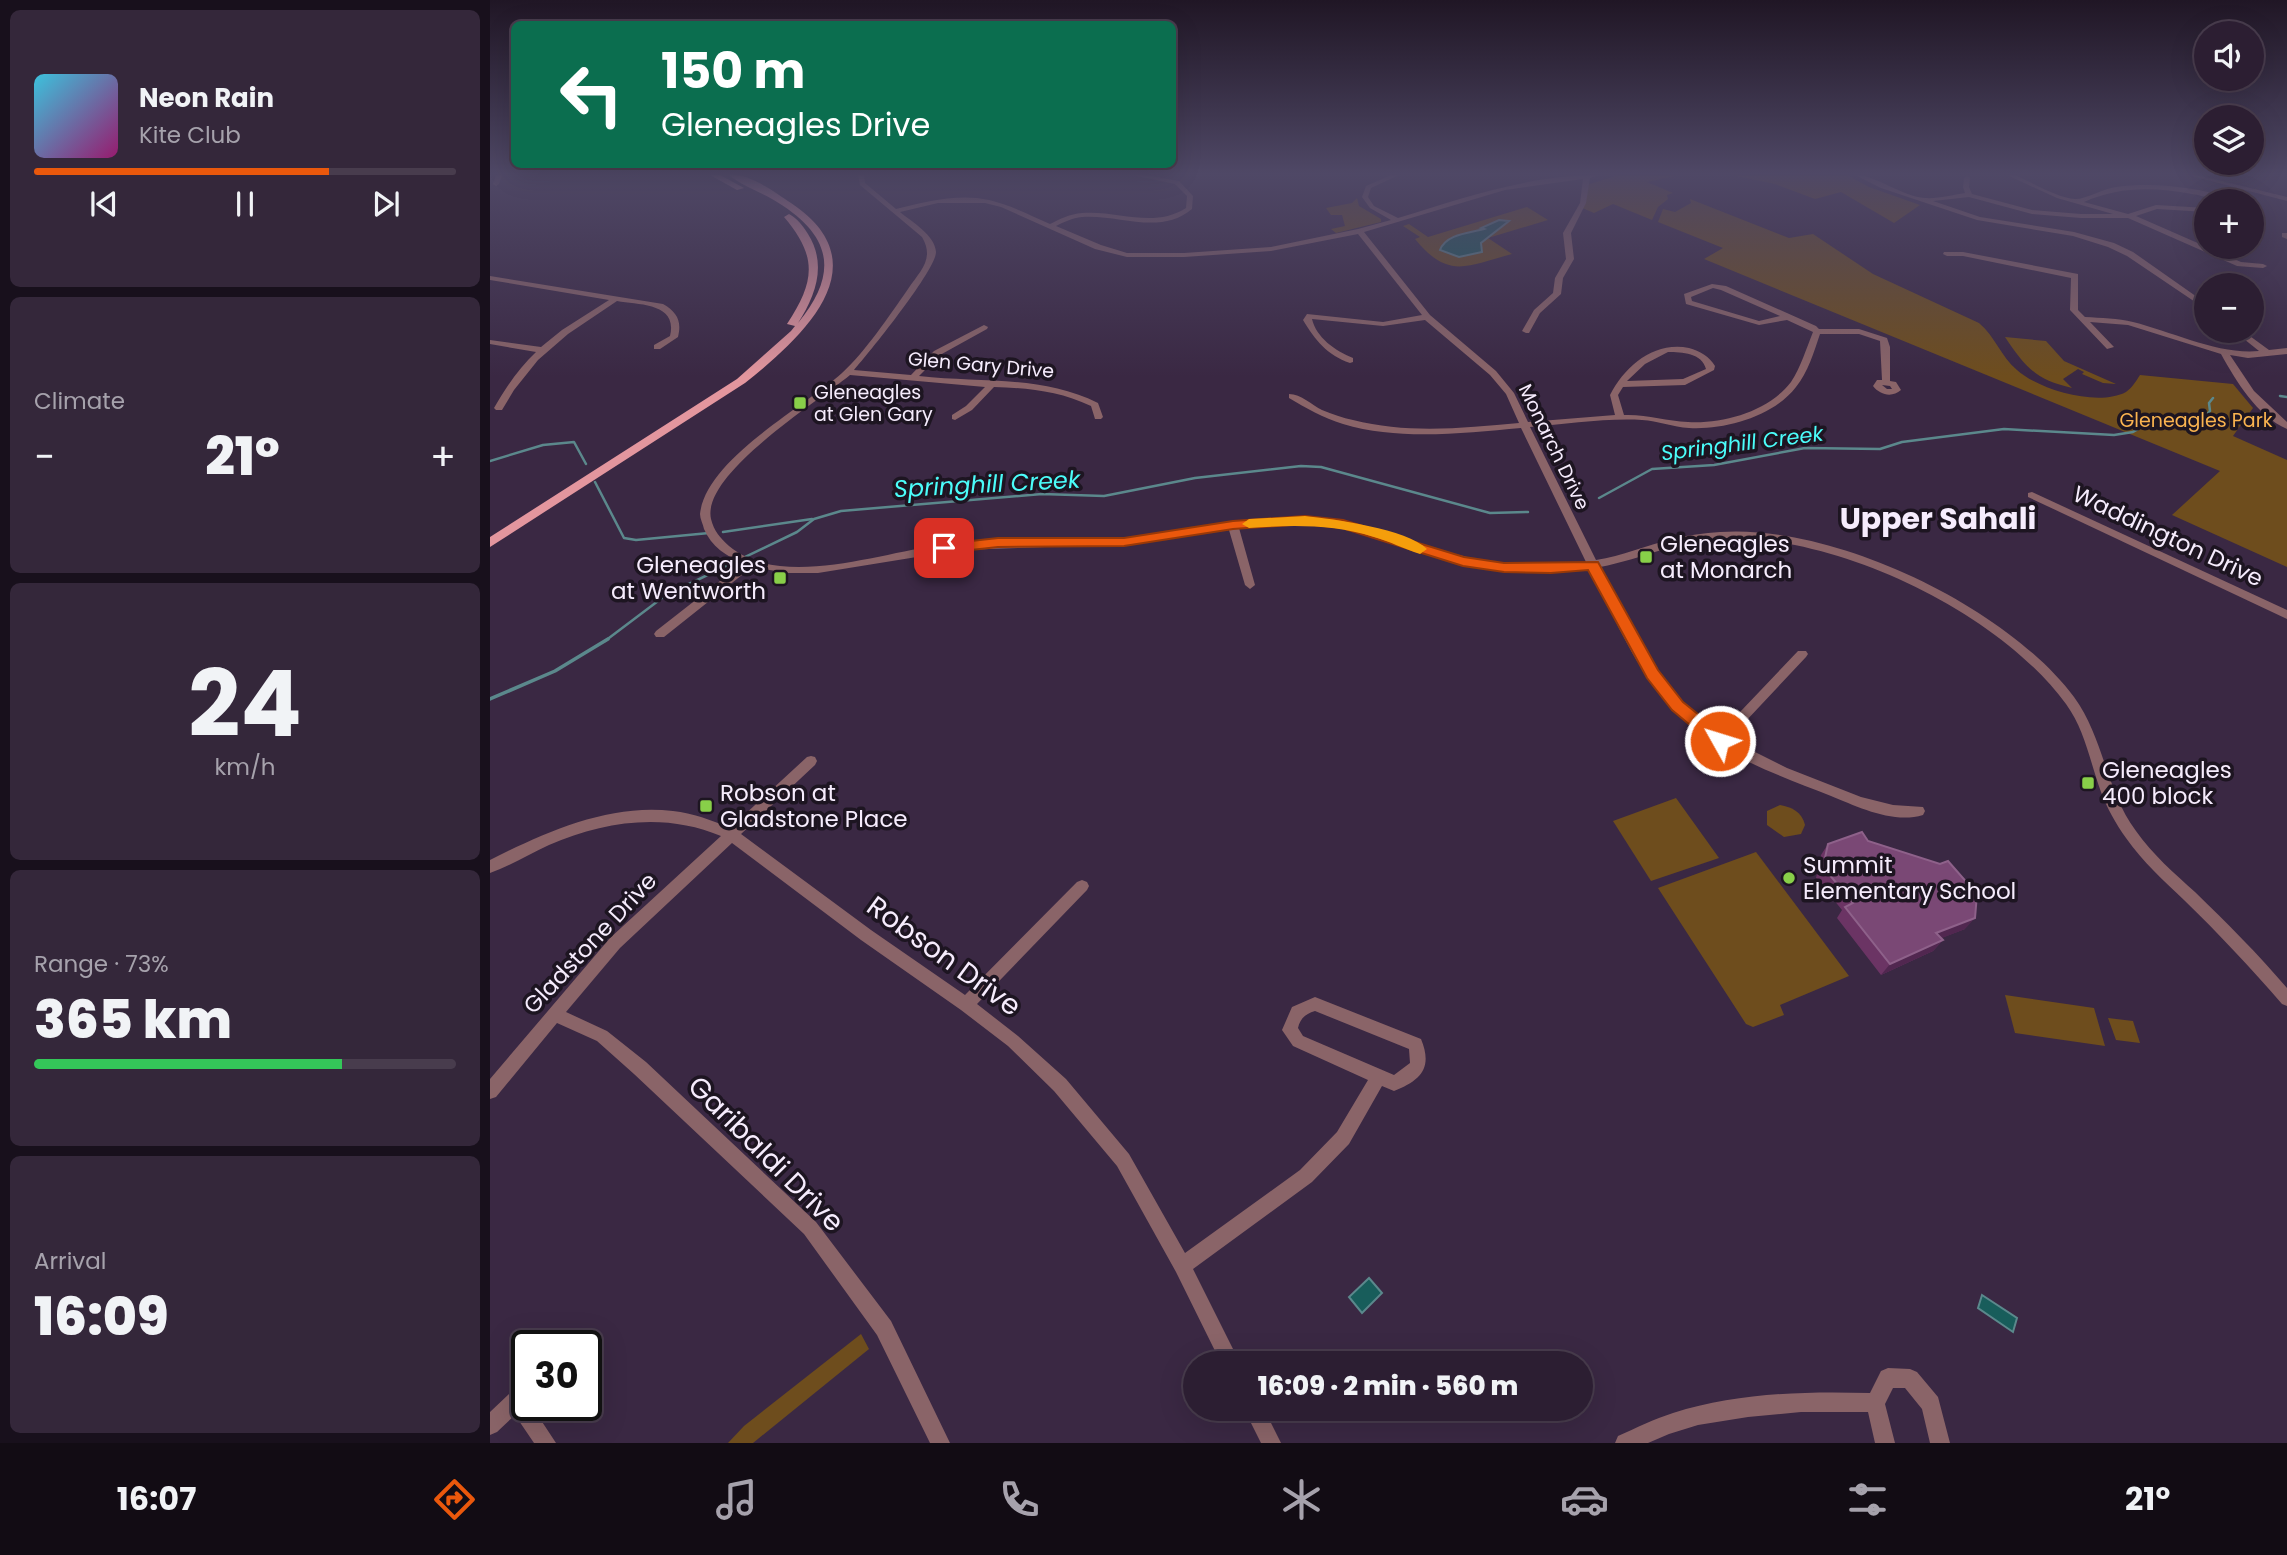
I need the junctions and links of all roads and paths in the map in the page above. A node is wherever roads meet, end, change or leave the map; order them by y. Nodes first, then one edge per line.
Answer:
1 (810, 242) edge
2 (825, 242) edge
3 (929, 242) edge
4 (1088, 242) edge
5 (1304, 242) edge
6 (1369, 242) edge
7 (1568, 242) edge
8 (2102, 242) edge
9 (2190, 242) edge
10 (1947, 254) dead end
11 (2263, 266) dead end
12 (490, 278) edge
13 (617, 298) junction
14 (2194, 299) edge
15 (1427, 317) junction
16 (1788, 317) junction
17 (2085, 320) junction
18 (984, 327) dead end
19 (1526, 331) dead end
20 (1817, 332) junction
21 (490, 342) edge
22 (2254, 343) edge
23 (657, 347) dead end
24 (2110, 347) dead end
25 (541, 350) junction
26 (2287, 351) edge
27 (2224, 352) junction
28 (2267, 353) junction
29 (1350, 360) dead end
30 (848, 372) junction
31 (913, 378) junction
32 (1886, 382) dead end
33 (992, 384) junction
34 (1620, 384) junction
35 (1292, 396) dead end
36 (499, 408) dead end
37 (955, 417) dead end
38 (1098, 417) dead end
39 (1620, 418) junction
40 (1655, 420) joint
41 (1525, 425) junction
42 (2287, 426) edge
43 (2032, 495) dead end
44 (1233, 525) junction
45 (490, 533) edge
46 (490, 543) edge
47 (749, 564) junction
48 (1593, 565) junction
49 (1250, 585) dead end
50 (2287, 615) edge
51 (660, 634) dead end
52 (1801, 654) dead end
53 (1720, 741) junction
54 (811, 761) dead end
55 (1918, 811) dead end
56 (732, 834) junction
57 (490, 867) edge
58 (1082, 886) dead end
59 (2287, 999) edge
60 (966, 1004) junction
61 (554, 1014) junction
62 (1380, 1077) junction
63 (490, 1091) edge
64 (1182, 1266) junction
65 (1225, 1351) edge
66 (1875, 1403) junction
67 (1260, 1421) edge
68 (490, 1425) edge
69 (546, 1443) edge
70 (940, 1443) edge
71 (1271, 1443) edge
72 (1625, 1443) edge
73 (1885, 1443) edge
74 (1940, 1443) edge

1 - 45 main road
2 - 46 main road
3 - 30 street
4 - 5 street
6 - 15 street, Monarch Drive
7 - 19 street
8 - 14 street
9 - 11 street
10 - 17 street
12 - 13 street
13 - 23 street
13 - 25 street
15 - 29 street
15 - 41 street, Monarch Drive
16 - 16 street
16 - 20 street
17 - 24 street
17 - 27 street
18 - 31 street
20 - 32 street
20 - 40 street
21 - 25 street
22 - 28 street
25 - 36 street
26 - 28 street
27 - 28 street
27 - 42 street
30 - 31 street, Glen Gary Drive
30 - 47 street
31 - 33 street, Glen Gary Drive
33 - 37 street
33 - 38 street, Glen Gary Drive
34 - 34 street
34 - 39 street
35 - 41 street
39 - 40 street
39 - 41 street
41 - 48 street, Monarch Drive
43 - 50 street, Waddington Drive
44 - 47 street
44 - 48 street
44 - 49 street
47 - 51 street
48 - 53 street, Monarch Drive
48 - 59 street
52 - 53 street
53 - 55 street, Monarch Drive
54 - 56 street, Gladstone Drive
56 - 57 street, Robson Drive
56 - 60 street, Robson Drive
56 - 61 street, Gladstone Drive
58 - 60 street
60 - 64 street, Robson Drive
61 - 63 street, Gladstone Drive
61 - 70 street, Garibaldi Drive
62 - 62 street
62 - 64 street
64 - 65 street, Robson Drive
66 - 72 street
66 - 73 street
66 - 74 street
67 - 71 street
68 - 69 street

